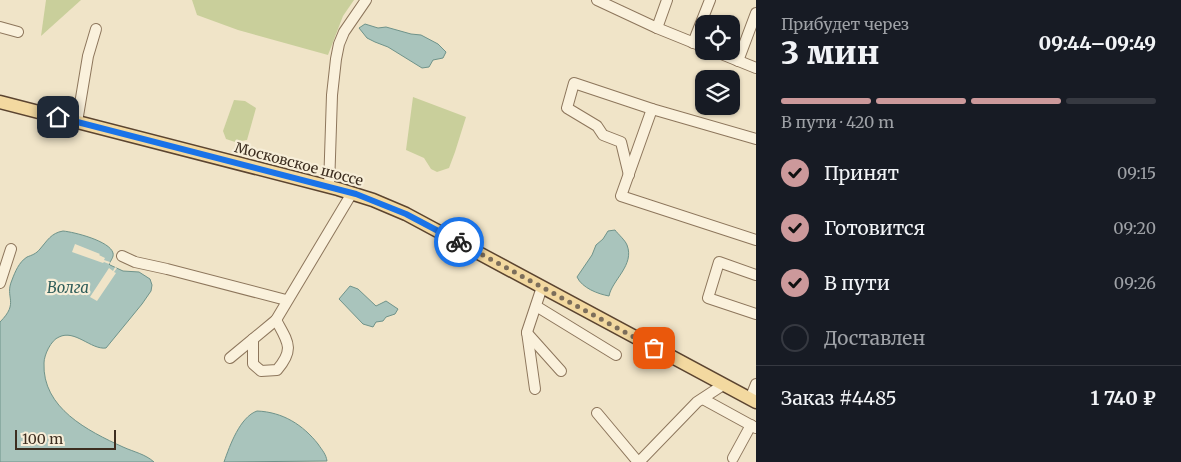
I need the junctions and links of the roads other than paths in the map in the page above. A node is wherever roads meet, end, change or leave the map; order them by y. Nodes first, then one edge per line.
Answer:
1 (366, 0) edge
2 (596, 0) edge
3 (668, 0) edge
4 (710, 0) edge
5 (756, 13) edge
6 (0, 28) edge
7 (657, 28) junction
8 (96, 29) dead end
9 (18, 32) dead end
10 (693, 43) joint
11 (738, 61) joint
12 (756, 68) edge
13 (0, 102) edge
14 (652, 109) junction
15 (77, 122) junction
16 (756, 139) edge
17 (629, 175) junction
18 (329, 187) junction
19 (352, 193) junction
20 (756, 240) edge
21 (11, 249) dead end
22 (122, 256) dead end
23 (756, 275) edge
24 (0, 283) edge
25 (542, 287) junction
26 (286, 300) junction
27 (536, 306) junction
28 (756, 314) edge
29 (276, 320) junction
30 (527, 332) junction
31 (253, 339) junction
32 (616, 355) dead end
33 (230, 358) dead end
34 (561, 371) dead end
35 (723, 384) junction
36 (756, 384) edge
37 (535, 389) dead end
38 (703, 399) junction
39 (753, 401) edge
40 (597, 413) dead end
41 (754, 427) edge
42 (733, 458) dead end
43 (639, 462) edge

1 - 18 street
2 - 7 street
3 - 7 street
4 - 10 street
5 - 11 street
6 - 9 street
7 - 10 street
8 - 15 street
11 - 12 street
13 - 15 main road, Московское шоссе
14 - 16 street
14 - 17 street
14 - 17 street
15 - 18 main road, Московское шоссе
17 - 20 street
18 - 19 main road, Московское шоссе
19 - 25 main road, Московское шоссе
19 - 26 street
21 - 24 street
22 - 26 street
23 - 28 street
25 - 27 street
25 - 35 main road, Московское шоссе
26 - 29 street
27 - 30 street
27 - 32 street
29 - 31 street
29 - 31 street
30 - 34 street
30 - 37 street
31 - 33 street
35 - 38 street
35 - 39 main road, Московское шоссе
36 - 39 street
38 - 41 street
38 - 43 street
40 - 43 street
41 - 42 street

